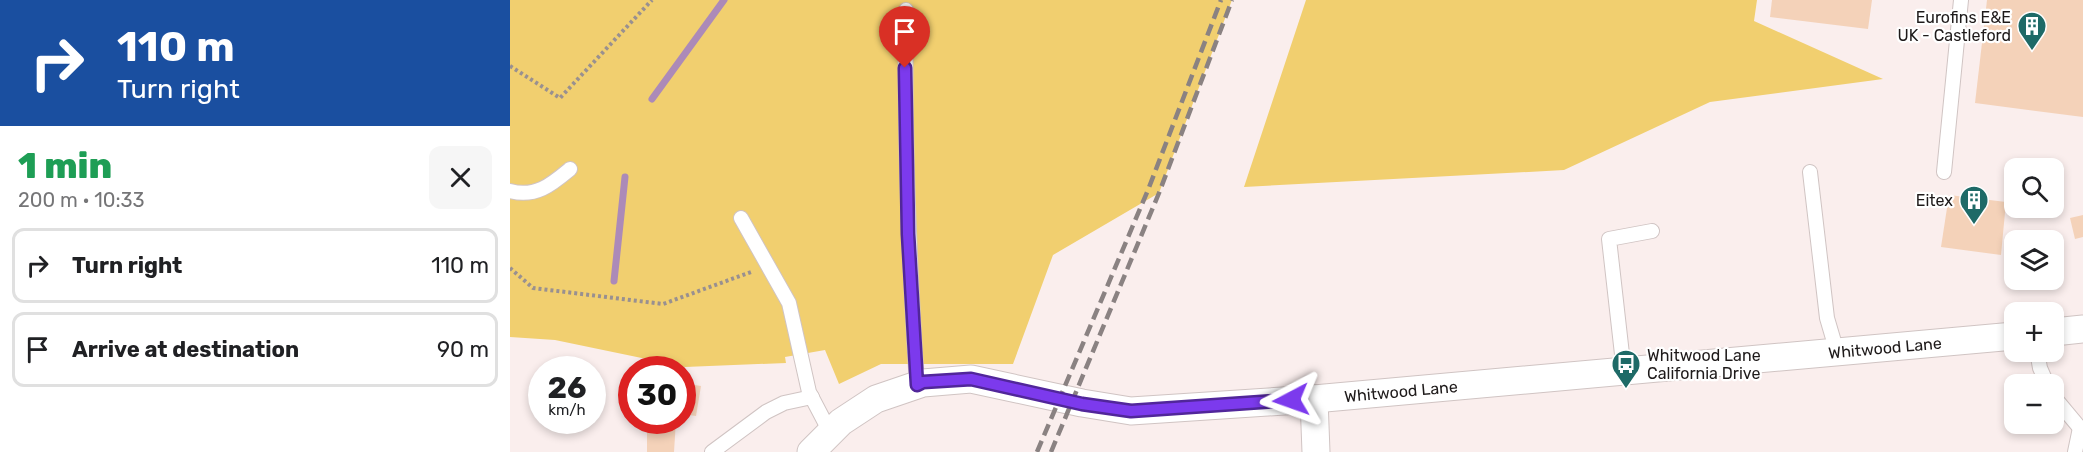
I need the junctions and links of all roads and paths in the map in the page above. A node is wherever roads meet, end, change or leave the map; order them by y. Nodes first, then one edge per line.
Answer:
1 (652, 0) edge
2 (1961, 0) edge
3 (906, 10) dead end
4 (510, 66) edge
5 (570, 169) dead end
6 (1810, 172) dead end
7 (1944, 172) dead end
8 (510, 191) edge
9 (741, 218) dead end
10 (1652, 231) dead end
11 (510, 268) edge
12 (751, 272) dead end
13 (2083, 328) edge
14 (2064, 331) edge
15 (2004, 337) edge
16 (1837, 352) junction
17 (1624, 372) junction
18 (917, 385) junction
19 (812, 398) junction
20 (1314, 399) junction
21 (2064, 408) edge
22 (2082, 429) edge
23 (830, 432) junction
24 (712, 452) edge
25 (811, 452) edge
26 (1316, 452) edge
27 (2075, 452) edge

1 - 4 path
2 - 7 lane
3 - 18 lane
5 - 8 lane
6 - 16 lane
9 - 19 lane
10 - 17 lane
11 - 12 path
13 - 14 street
15 - 16 street, Whitwood Lane
16 - 17 street, Whitwood Lane
17 - 20 street, Whitwood Lane
18 - 20 street, Whitwood Lane
18 - 23 street, Whitwood Lane
19 - 23 lane
19 - 24 lane
20 - 26 street
21 - 22 lane
22 - 27 lane
23 - 25 street, Whitwood Lane

